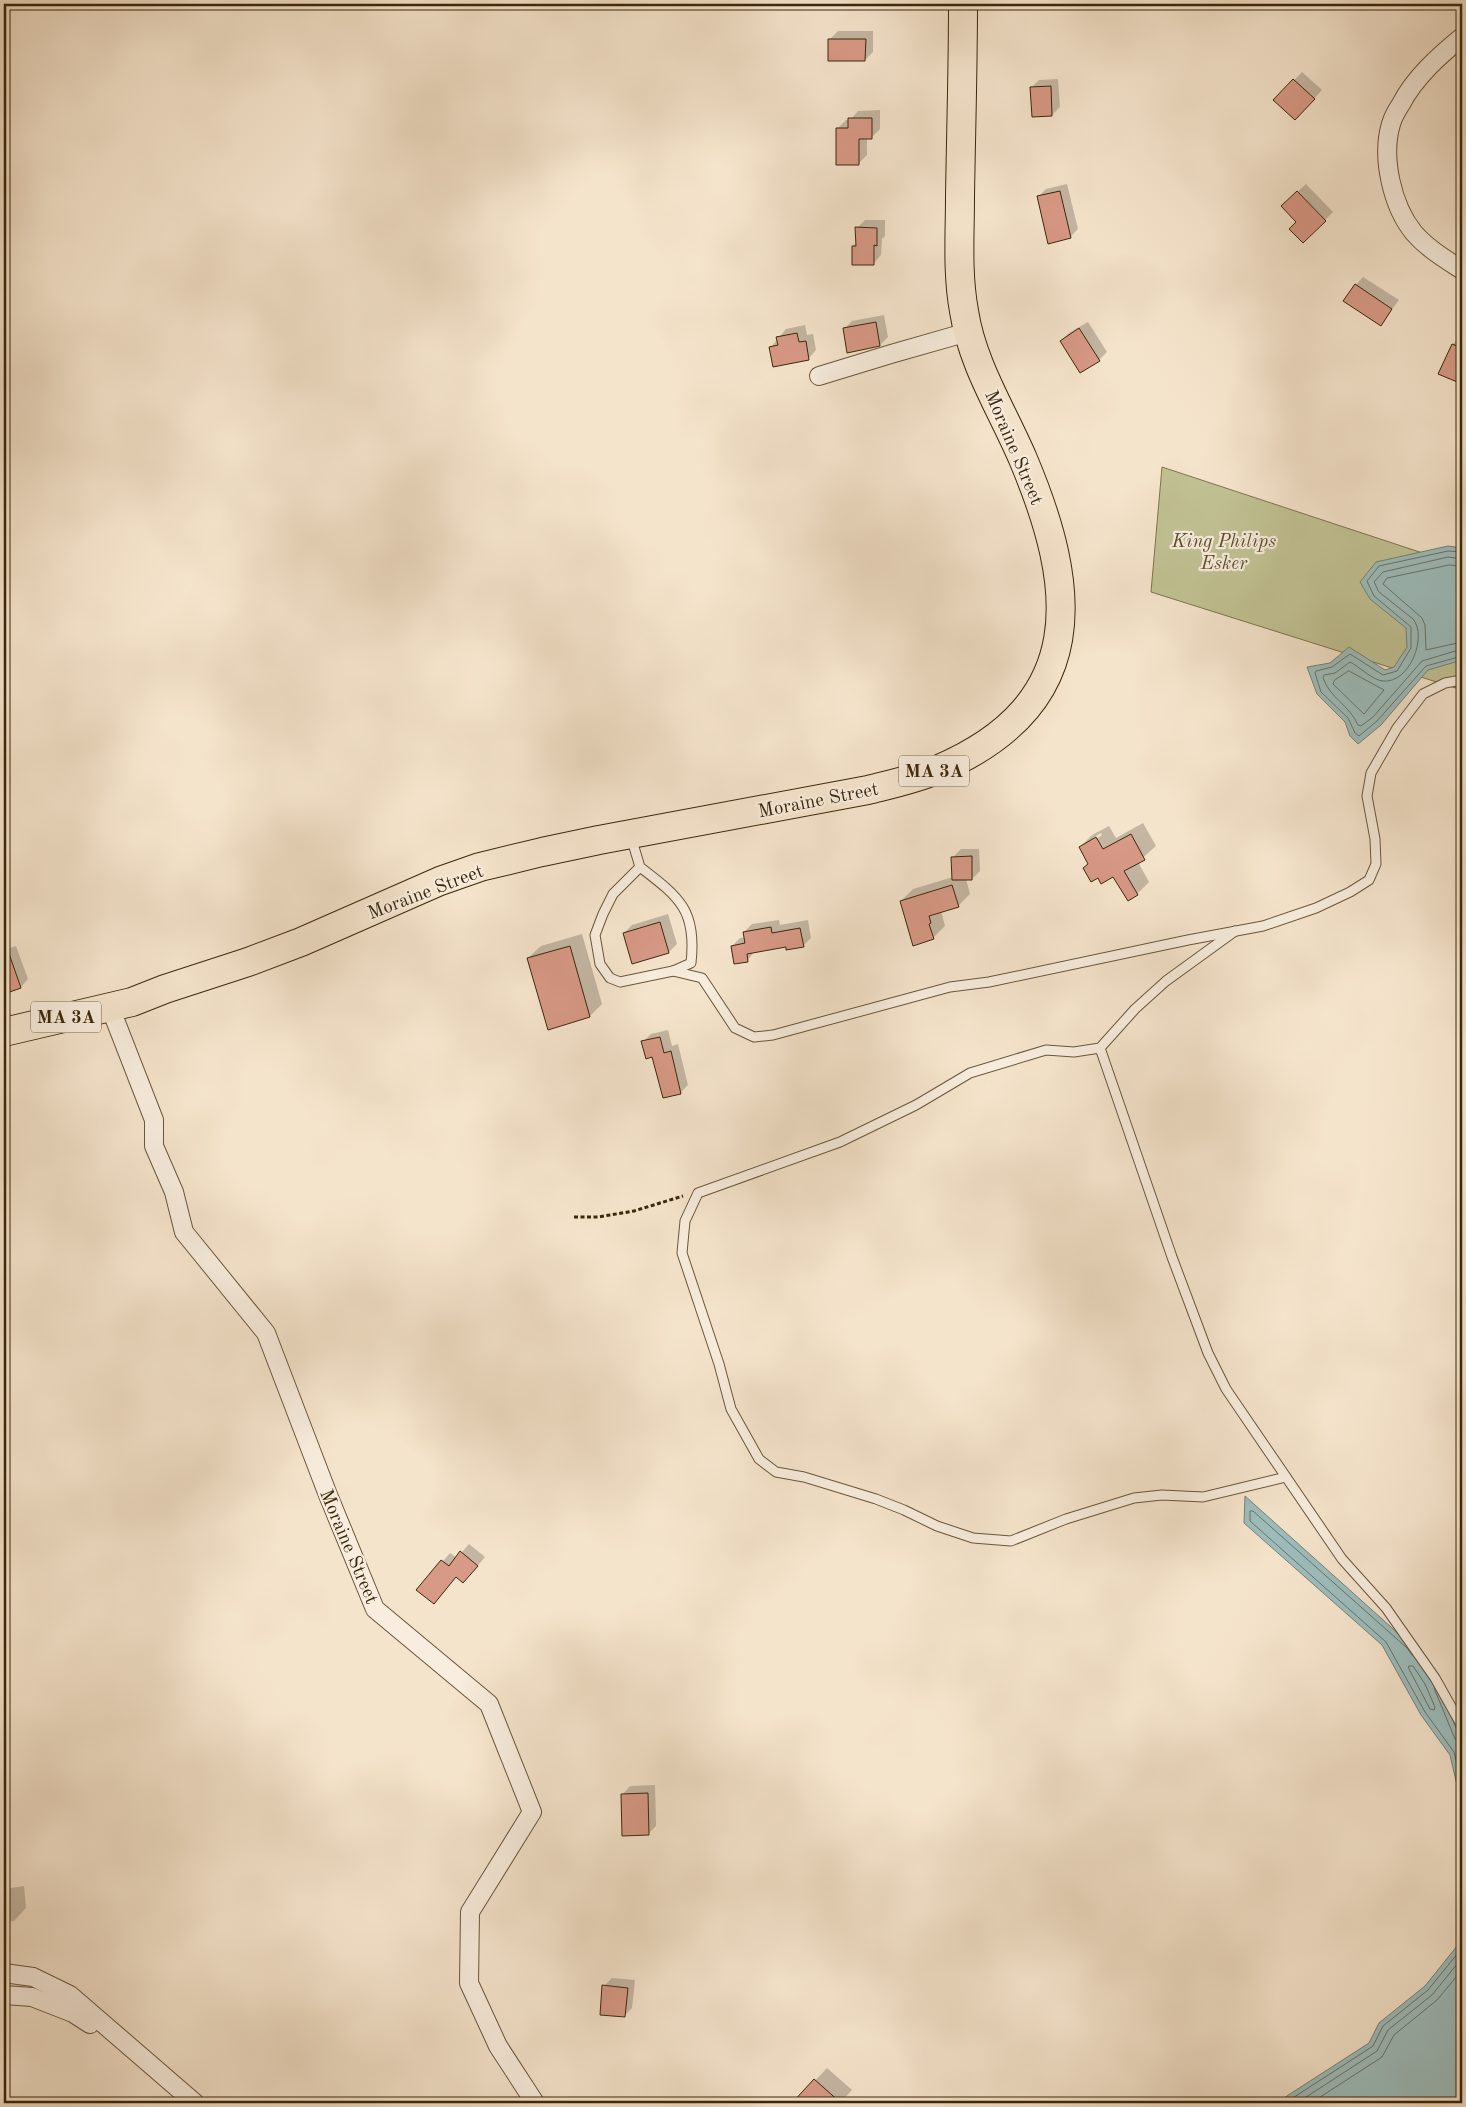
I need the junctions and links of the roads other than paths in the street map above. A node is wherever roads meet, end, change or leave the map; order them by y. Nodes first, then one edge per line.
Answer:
1 (963, 4) edge
2 (1462, 37) edge
3 (1462, 270) edge
4 (968, 332) junction
5 (820, 376) dead end
6 (1462, 680) edge
7 (630, 834) junction
8 (640, 868) junction
9 (1235, 931) junction
10 (673, 971) junction
11 (119, 1005) junction
12 (4, 1032) edge
13 (1100, 1048) junction
14 (1286, 1477) junction
15 (1462, 1726) edge
16 (4, 1973) edge
17 (4, 1995) edge
18 (146, 2063) junction
19 (195, 2103) edge
20 (535, 2103) edge

1 - 4 main road, Moraine Street / MA 3A
2 - 3 street
4 - 5 street
4 - 7 main road, Moraine Street / MA 3A
6 - 9 lane
7 - 8 lane
7 - 11 main road, Moraine Street / MA 3A
8 - 10 lane
8 - 10 lane
9 - 10 lane
9 - 13 lane
11 - 12 main road, MA 3A
11 - 20 street, Moraine Street
13 - 14 lane
13 - 14 lane
14 - 15 lane
16 - 18 street
17 - 18 street
18 - 19 street

